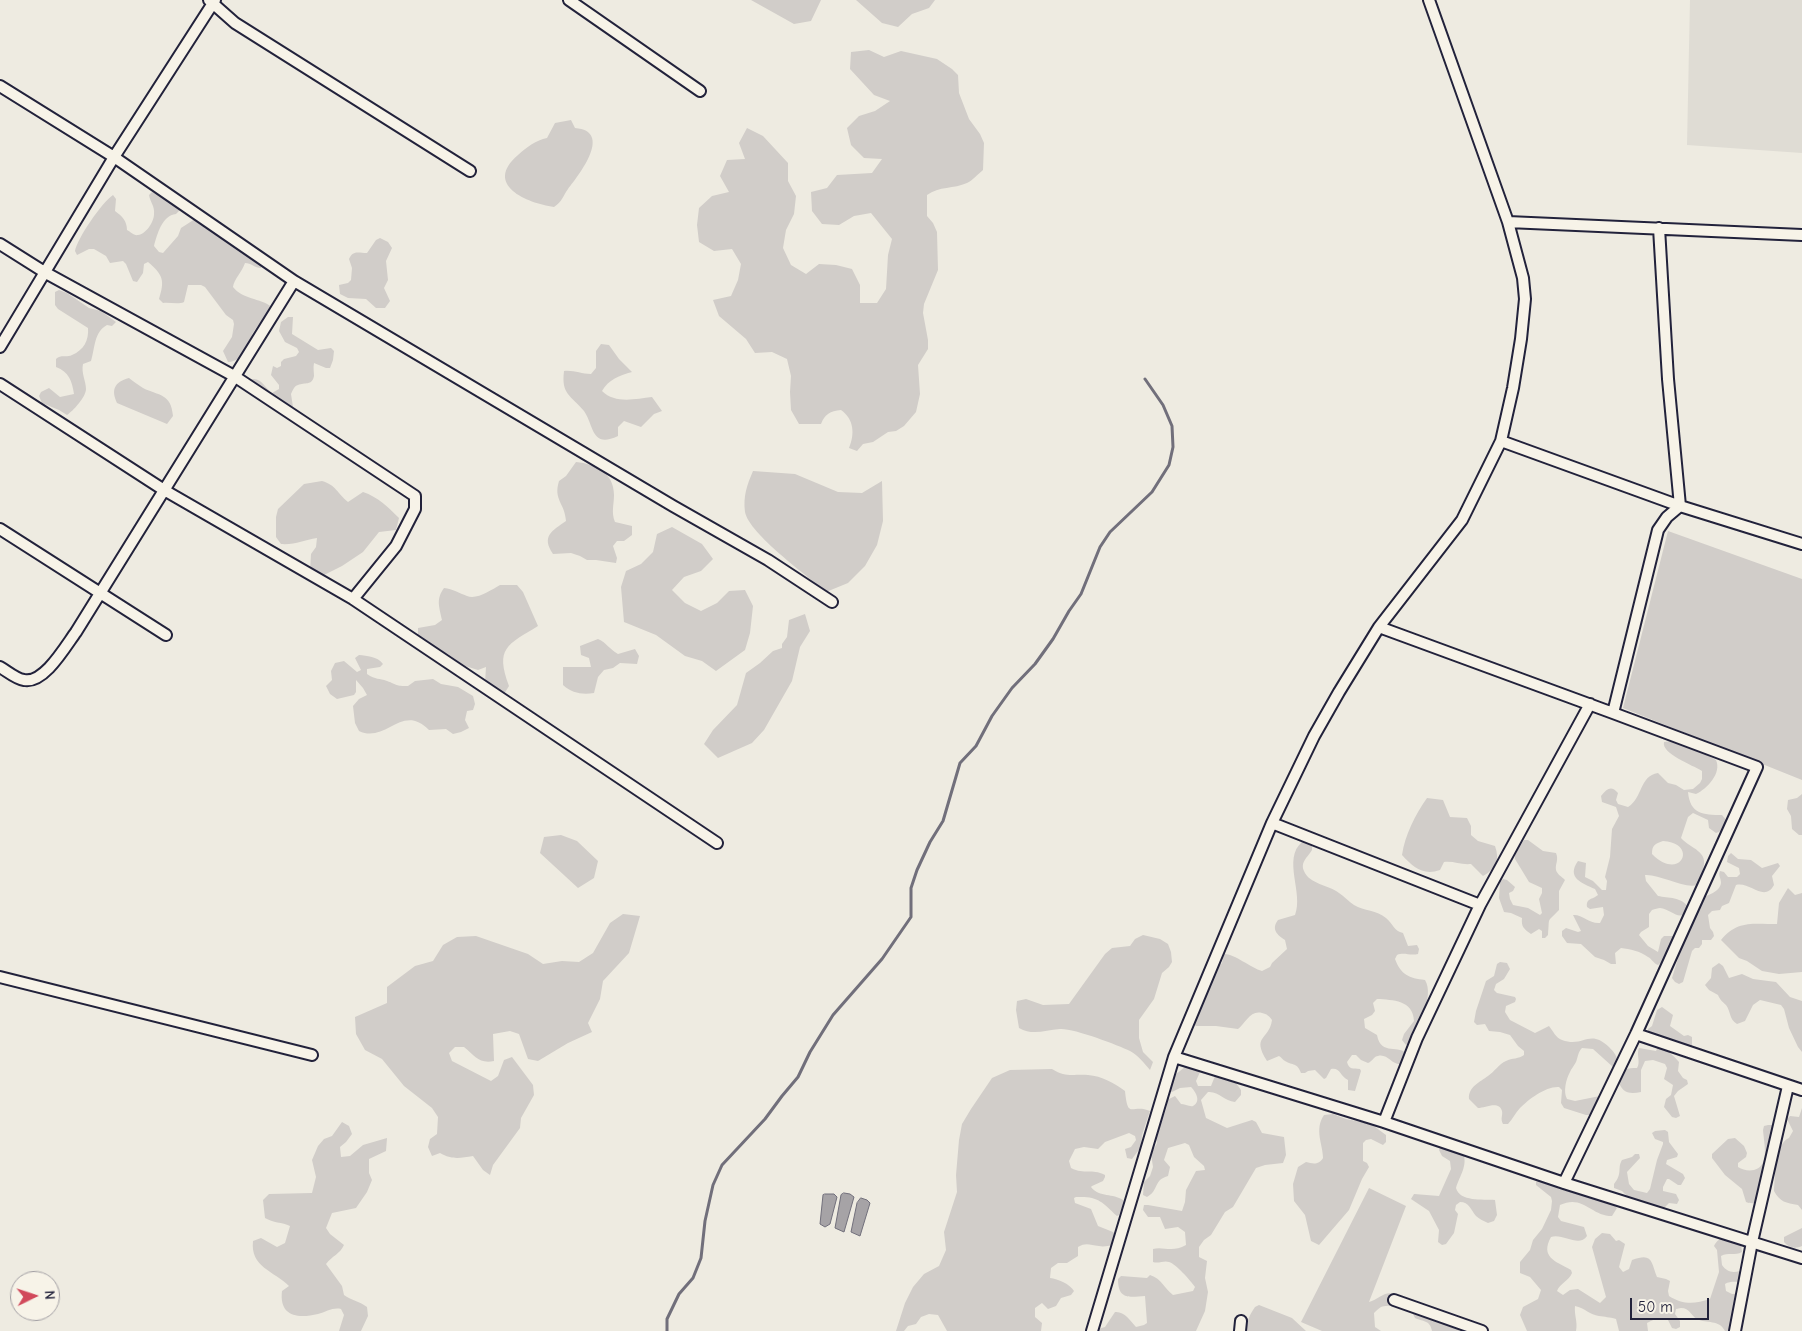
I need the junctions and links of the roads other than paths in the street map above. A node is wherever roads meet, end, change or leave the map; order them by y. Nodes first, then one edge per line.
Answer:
1 (569, 0) edge
2 (1429, 0) edge
3 (212, 1) edge
4 (0, 86) edge
5 (700, 91) dead end
6 (114, 158) junction
7 (470, 171) dead end
8 (1508, 222) junction
9 (1659, 228) junction
10 (1802, 234) edge
11 (0, 244) edge
12 (46, 273) junction
13 (294, 281) junction
14 (0, 347) edge
15 (234, 376) junction
16 (0, 384) edge
17 (1501, 441) junction
18 (164, 490) junction
19 (1680, 506) junction
20 (0, 529) edge
21 (1802, 544) edge
22 (100, 593) junction
23 (353, 599) junction
24 (832, 602) dead end
25 (1379, 627) junction
26 (166, 635) dead end
27 (0, 667) edge
28 (1590, 704) junction
29 (1613, 712) junction
30 (1272, 823) junction
31 (717, 843) dead end
32 (1480, 905) junction
33 (0, 977) edge
34 (1636, 1034) junction
35 (312, 1055) dead end
36 (1174, 1057) junction
37 (1788, 1086) junction
38 (1802, 1090) edge
39 (1384, 1122) junction
40 (1564, 1183) junction
41 (1752, 1242) junction
42 (1802, 1258) edge
43 (1394, 1300) dead end
44 (1092, 1331) edge
45 (1482, 1331) edge
46 (1735, 1331) edge

1 - 5 street
2 - 8 street
3 - 6 street
3 - 7 street
4 - 6 street
6 - 12 street
6 - 13 street
8 - 9 street
8 - 17 street
9 - 10 street
9 - 19 street
11 - 12 street
12 - 14 street
12 - 15 street
13 - 15 street
13 - 24 street
15 - 18 street
15 - 23 street
16 - 18 street
17 - 19 street
17 - 25 street
18 - 22 street
18 - 23 street
19 - 21 street
19 - 29 street
20 - 22 street
22 - 26 street
22 - 27 street
23 - 31 street
25 - 28 street
25 - 30 street
28 - 29 street
28 - 32 street
29 - 34 street
30 - 32 street
30 - 36 street
32 - 39 street
33 - 35 street
34 - 37 street
34 - 40 street
36 - 39 street
36 - 44 street
37 - 38 street
37 - 41 street
39 - 40 street
40 - 41 street
41 - 42 street
41 - 46 street
43 - 45 street

